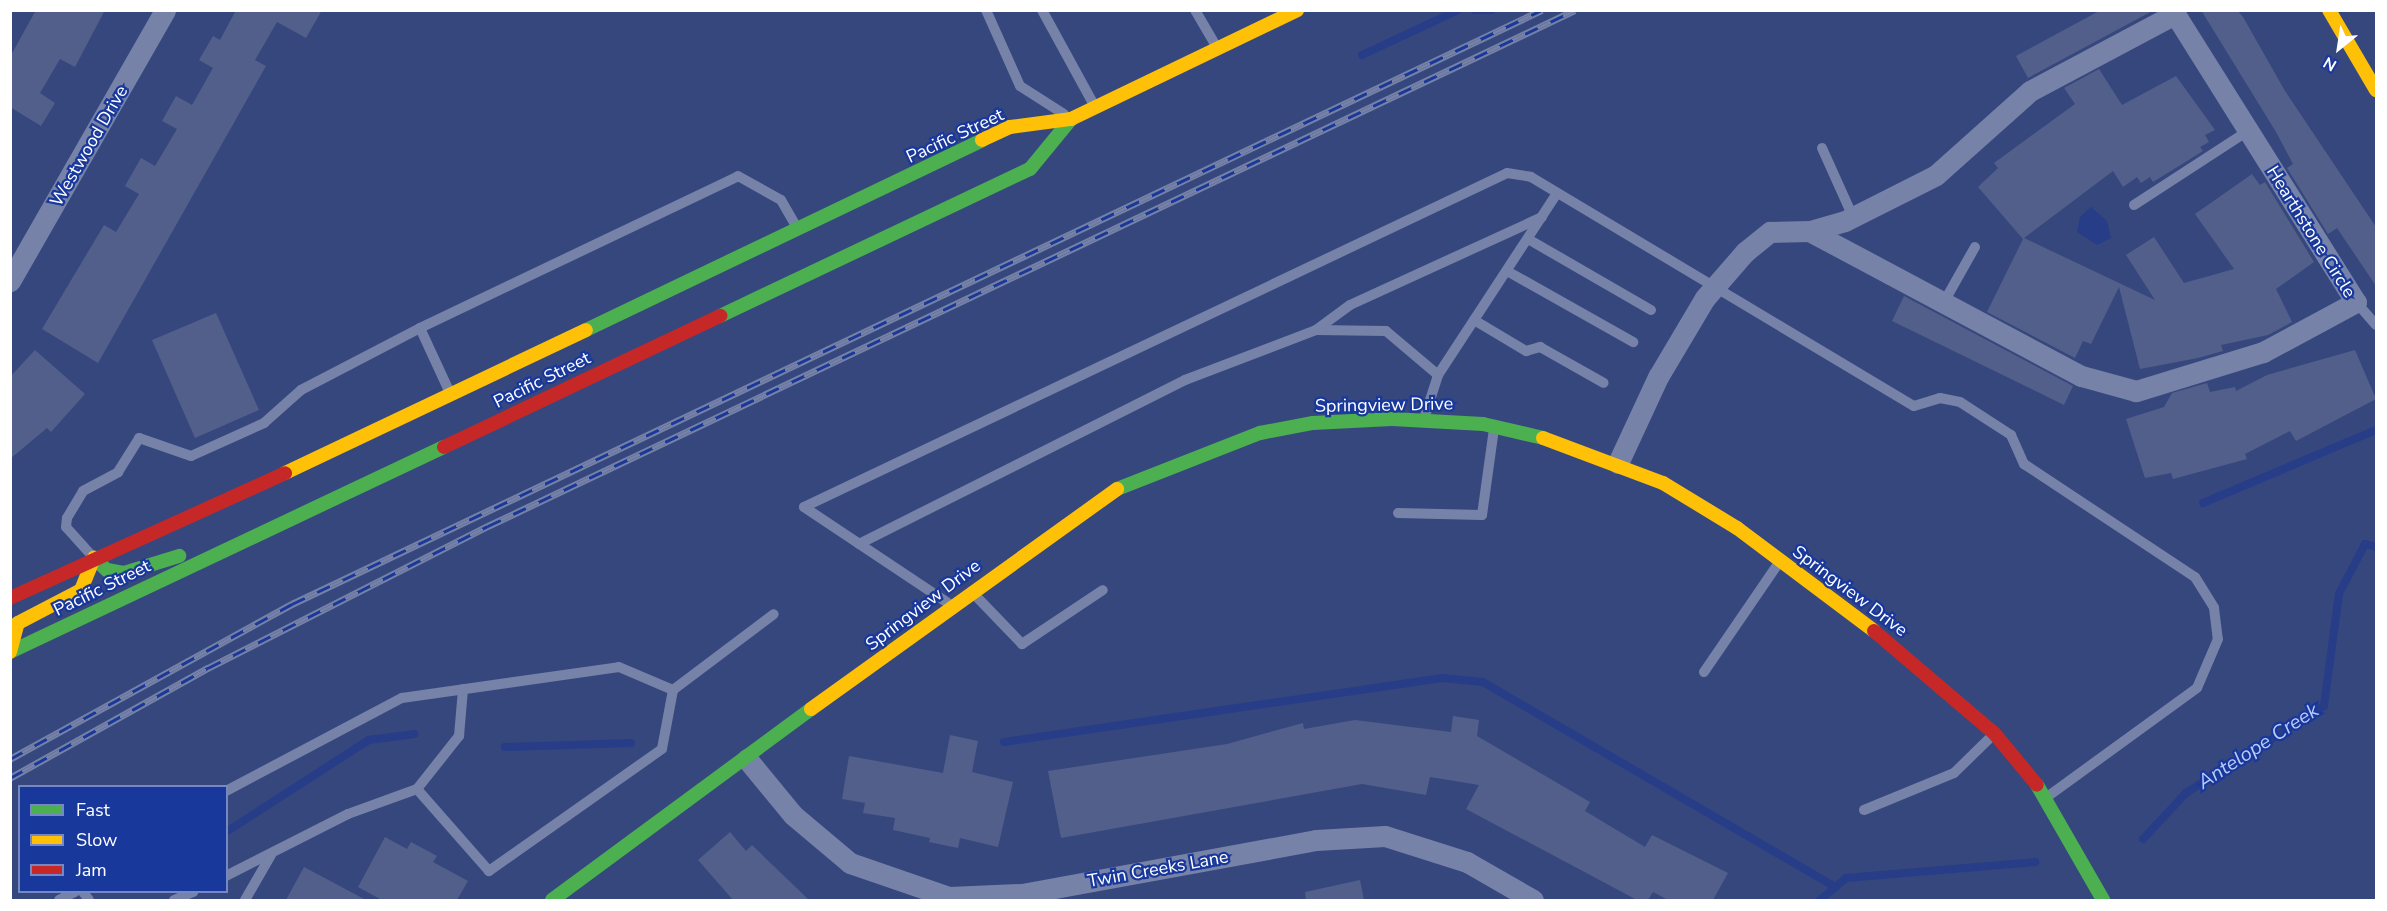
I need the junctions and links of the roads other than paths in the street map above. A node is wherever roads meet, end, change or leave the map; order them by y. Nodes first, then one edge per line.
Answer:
1 (165, 10) edge
2 (986, 10) edge
3 (1042, 10) edge
4 (1195, 10) edge
5 (1297, 10) edge
6 (2330, 10) edge
7 (2177, 12) edge
8 (1218, 48) junction
9 (2376, 90) edge
10 (1095, 107) junction
11 (1071, 119) junction
12 (2248, 131) junction
13 (1822, 148) dead end
14 (1557, 193) junction
15 (2134, 205) dead end
16 (1542, 217) junction
17 (1853, 217) junction
18 (879, 222) dead end
19 (797, 229) junction
20 (902, 230) junction
21 (1810, 231) junction
22 (813, 237) dead end
23 (1528, 239) junction
24 (1975, 247) dead end
25 (790, 251) dead end
26 (1507, 271) junction
27 (10, 281) edge
28 (1715, 287) junction
29 (715, 298) dead end
30 (1944, 302) junction
31 (2356, 302) junction
32 (1651, 310) dead end
33 (712, 317) junction
34 (1474, 320) junction
35 (2376, 325) edge
36 (420, 328) junction
37 (1316, 330) junction
38 (1633, 342) dead end
39 (1438, 375) junction
40 (1604, 383) dead end
41 (450, 393) junction
42 (558, 393) junction
43 (511, 397) dead end
44 (460, 405) dead end
45 (1424, 420) junction
46 (1495, 426) junction
47 (1618, 463) junction
48 (1398, 513) dead end
49 (859, 544) junction
50 (94, 558) junction
51 (1780, 561) junction
52 (195, 562) junction
53 (1103, 590) dead end
54 (971, 591) junction
55 (10, 598) edge
56 (952, 605) junction
57 (774, 614) dead end
58 (10, 652) edge
59 (1704, 672) dead end
60 (463, 689) junction
61 (673, 690) junction
62 (1994, 734) junction
63 (747, 759) junction
64 (417, 789) junction
65 (228, 791) edge
66 (2047, 797) junction
67 (1864, 810) dead end
68 (271, 855) junction
69 (228, 875) edge
70 (189, 893) edge
71 (174, 900) edge
72 (245, 900) edge
73 (552, 900) edge
74 (987, 900) edge
75 (1533, 900) edge
76 (2103, 900) edge

1 - 27 street, Westwood Drive
2 - 11 lane
3 - 10 lane
4 - 8 lane
5 - 8 main road, Pacific Street
6 - 9 main road
7 - 12 street, Hearthstone Circle
7 - 17 street, Hearthstone Circle
8 - 10 main road, Pacific Street
10 - 11 main road, Pacific Street
11 - 19 main road, Pacific Street
11 - 20 main road, Pacific Street
12 - 15 lane
12 - 31 street, Hearthstone Circle
13 - 17 lane
14 - 16 lane
14 - 28 lane
14 - 49 lane
16 - 23 lane
16 - 37 lane
17 - 21 street, Hearthstone Circle
18 - 20 main road
19 - 22 main road
19 - 25 main road
19 - 36 lane
19 - 41 main road, Pacific Street
20 - 33 main road, Pacific Street
21 - 28 street, Hearthstone Circle
21 - 30 street, Hearthstone Circle
23 - 26 lane
23 - 32 lane
24 - 30 lane
26 - 34 lane
26 - 38 lane
28 - 47 street, Hearthstone Circle
28 - 66 lane
29 - 33 main road
30 - 31 street, Hearthstone Circle
31 - 35 lane
33 - 42 main road, Pacific Street
34 - 39 lane
34 - 40 lane
36 - 41 lane
36 - 50 lane
37 - 39 lane
37 - 49 lane
39 - 45 lane
41 - 44 main road
41 - 50 main road, Pacific Street
42 - 43 main road
42 - 52 main road, Pacific Street
45 - 46 main road, Springview Drive
45 - 54 main road, Springview Drive
46 - 47 main road, Springview Drive
46 - 48 lane
47 - 51 main road, Springview Drive
49 - 56 lane
50 - 52 main road
50 - 55 main road, Pacific Street
50 - 58 main road
51 - 59 lane
51 - 62 main road, Springview Drive
52 - 58 main road, Pacific Street
53 - 54 lane
54 - 56 main road, Springview Drive
56 - 63 main road, Springview Drive
57 - 61 lane
60 - 61 lane
60 - 64 lane
60 - 65 lane
61 - 64 lane
62 - 66 main road, Springview Drive
62 - 67 lane
63 - 73 main road, Springview Drive
63 - 74 street, Twin Creeks Lane
64 - 68 lane
66 - 76 main road, Springview Drive
68 - 69 lane
68 - 72 lane
70 - 71 lane
74 - 75 street, Twin Creeks Lane

